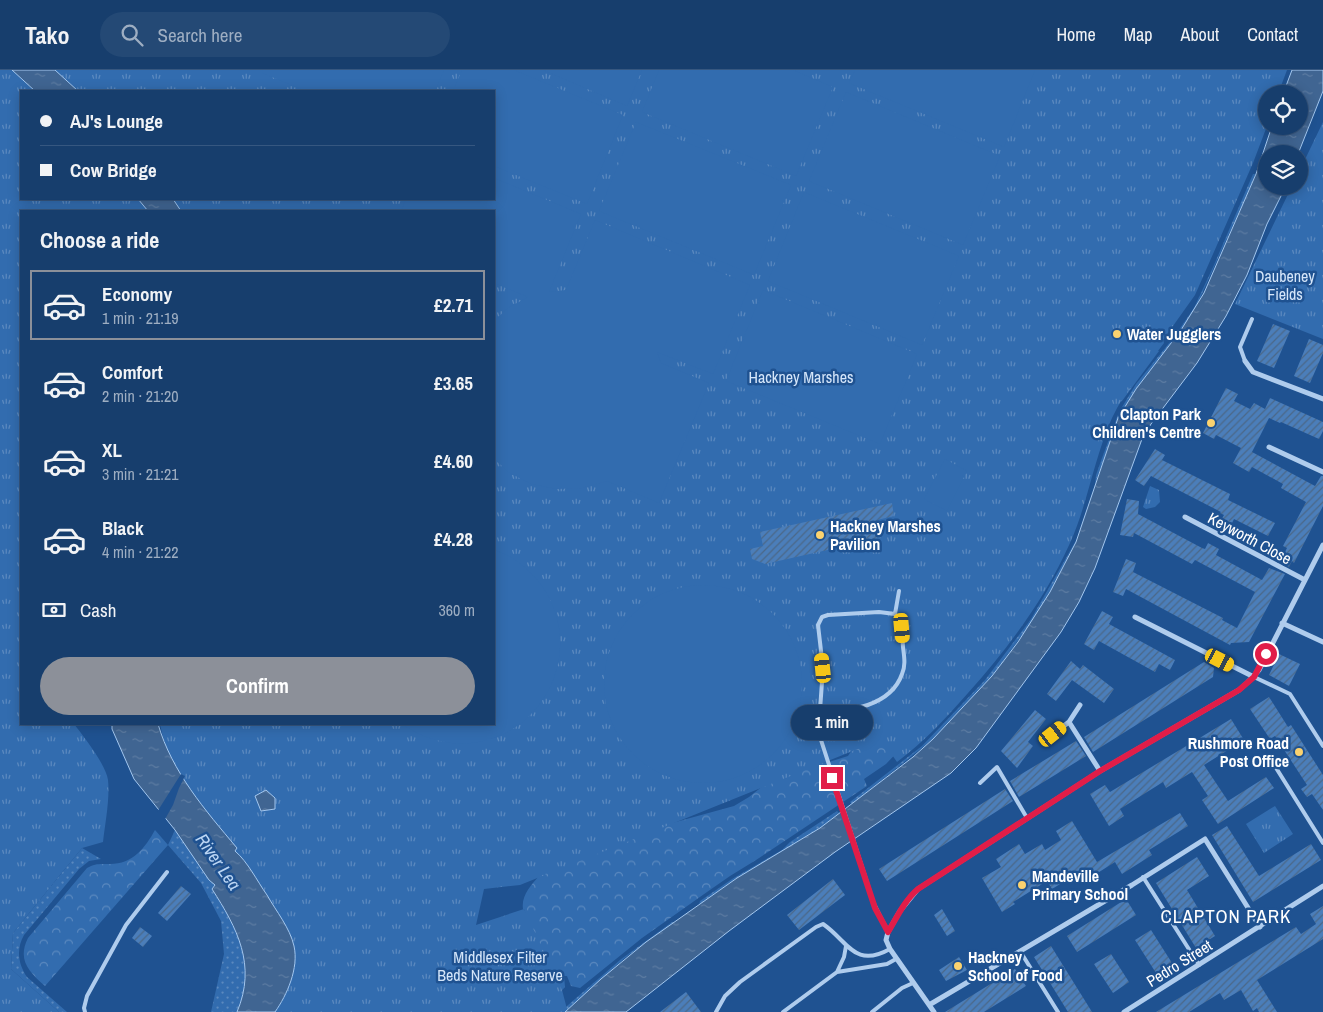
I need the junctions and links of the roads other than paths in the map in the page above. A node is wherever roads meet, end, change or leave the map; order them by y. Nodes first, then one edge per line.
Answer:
1 (1252, 319) dead end
2 (1245, 361) joint
3 (1323, 399) edge
4 (1269, 447) dead end
5 (1323, 472) edge
6 (1185, 517) dead end
7 (1323, 545) edge
8 (1305, 580) junction
9 (899, 591) dead end
10 (895, 614) junction
11 (1135, 618) dead end
12 (1282, 623) junction
13 (1323, 642) edge
14 (1254, 677) junction
15 (1080, 705) dead end
16 (820, 712) junction
17 (1069, 722) junction
18 (1053, 734) dead end
19 (1323, 746) edge
20 (1268, 755) dead end
21 (1100, 771) junction
22 (980, 783) dead end
23 (1027, 818) junction
24 (1323, 844) edge
25 (167, 872) dead end
26 (1144, 877) junction
27 (1323, 886) edge
28 (1260, 927) junction
29 (888, 932) junction
30 (846, 946) junction
31 (890, 949) junction
32 (1020, 951) junction
33 (896, 959) junction
34 (1199, 965) junction
35 (838, 972) junction
36 (913, 982) junction
37 (929, 1005) junction
38 (85, 1012) edge
39 (716, 1012) edge
40 (783, 1012) edge
41 (872, 1012) edge
42 (934, 1012) edge
43 (1058, 1012) edge
44 (1124, 1012) edge

1 - 2 lane
2 - 3 street
4 - 5 street
6 - 8 street, Keyworth Close
7 - 8 street
8 - 12 street
9 - 10 lane
10 - 16 lane
10 - 16 lane
11 - 14 street
12 - 13 street
12 - 14 street
14 - 19 lane
14 - 21 street
15 - 17 street
16 - 29 lane
17 - 18 street
17 - 21 street
20 - 24 lane
21 - 23 street
22 - 23 lane
23 - 29 street
25 - 38 lane
26 - 28 street
26 - 32 street
26 - 34 lane
27 - 28 street, Pedro Street
28 - 34 street, Pedro Street
29 - 31 street
30 - 31 lane
30 - 35 lane
30 - 39 lane
31 - 33 street
32 - 37 street
32 - 43 lane
33 - 35 lane
33 - 36 street
34 - 44 street, Pedro Street
35 - 40 lane
36 - 37 street
36 - 41 lane
37 - 42 street

